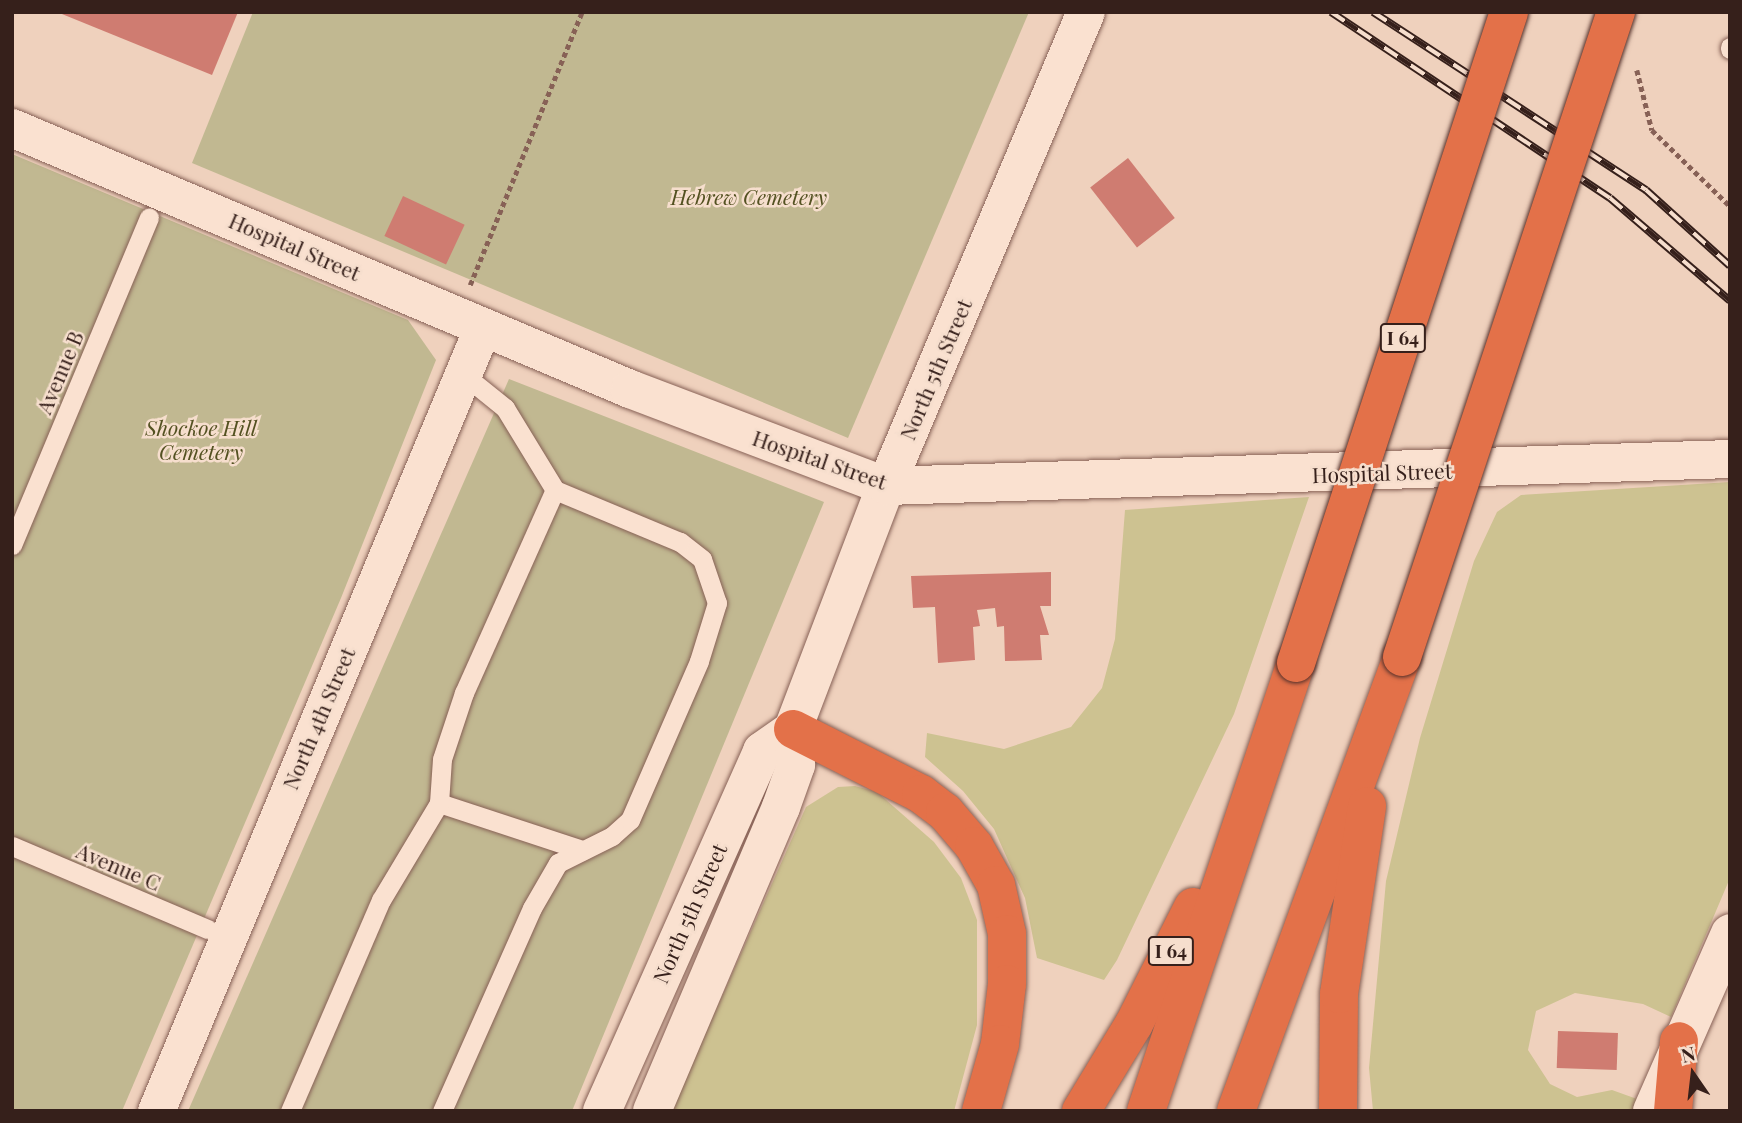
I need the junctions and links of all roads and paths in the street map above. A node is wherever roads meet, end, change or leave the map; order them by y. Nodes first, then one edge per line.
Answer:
1 (582, 12) edge
2 (1087, 12) edge
3 (1509, 12) edge
4 (1616, 12) edge
5 (1640, 60) dead end
6 (12, 128) edge
7 (1730, 206) edge
8 (149, 217) dead end
9 (471, 321) junction
10 (463, 374) junction
11 (1730, 459) edge
12 (886, 486) junction
13 (555, 490) junction
14 (12, 545) edge
15 (1402, 657) junction
16 (793, 729) junction
17 (1253, 786) junction
18 (439, 803) junction
19 (12, 846) edge
20 (582, 850) junction
21 (208, 929) dead end
22 (1730, 933) edge
23 (1679, 1041) junction
24 (156, 1111) edge
25 (290, 1111) edge
26 (442, 1111) edge
27 (601, 1111) edge
28 (652, 1111) edge
29 (981, 1111) edge
30 (1081, 1111) edge
31 (1146, 1111) edge
32 (1236, 1111) edge
33 (1338, 1111) edge
34 (1652, 1111) edge
35 (1673, 1111) edge

1 - 9 path
2 - 12 main road, North 5th Street
3 - 17 highway, I 64, bridge
4 - 15 highway, bridge
5 - 7 path
6 - 9 main road, Hospital Street
8 - 14 lane, Avenue B
9 - 10 street, North 4th Street
9 - 12 main road, Hospital Street
10 - 13 lane
10 - 24 street, North 4th Street
11 - 12 main road, Hospital Street
12 - 16 main road, North 5th Street
13 - 18 lane
13 - 20 lane
15 - 32 highway
15 - 33 highway
16 - 27 main road, North 5th Street
16 - 28 main road, North 5th Street
16 - 29 highway
17 - 30 highway, I 64
17 - 31 highway
18 - 20 lane
18 - 25 lane
19 - 21 lane, Avenue C
20 - 26 lane
22 - 23 main road
23 - 34 main road
23 - 35 highway

